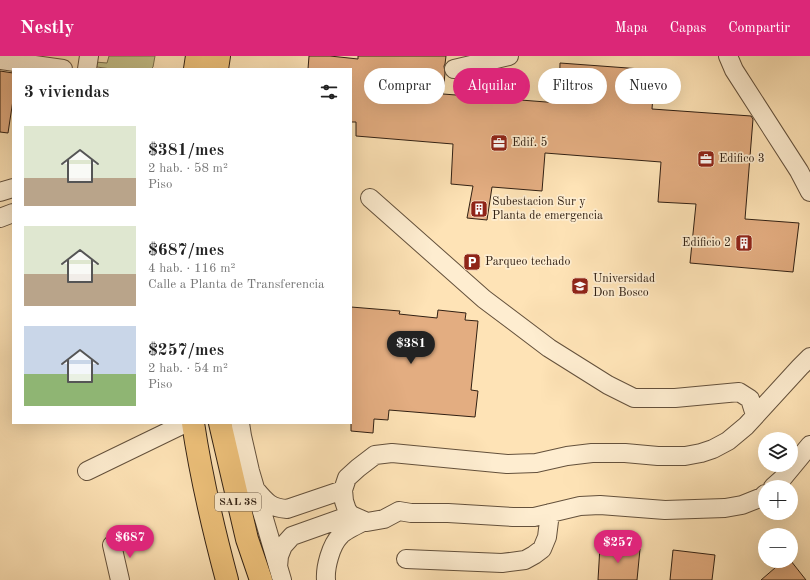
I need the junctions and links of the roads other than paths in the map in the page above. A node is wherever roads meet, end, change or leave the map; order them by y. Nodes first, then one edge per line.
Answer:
1 (88, 56) edge
2 (197, 56) edge
3 (219, 56) edge
4 (509, 56) edge
5 (728, 56) edge
6 (0, 60) edge
7 (43, 68) edge
8 (87, 68) edge
9 (195, 68) edge
10 (217, 68) edge
11 (458, 68) edge
12 (12, 188) edge
13 (0, 192) edge
14 (810, 192) edge
15 (370, 198) dead end
16 (12, 213) edge
17 (0, 218) edge
18 (810, 357) edge
19 (756, 415) junction
20 (184, 424) edge
21 (193, 424) edge
22 (220, 424) edge
23 (240, 424) edge
24 (810, 445) edge
25 (87, 471) dead end
26 (781, 480) edge
27 (256, 490) junction
28 (343, 490) junction
29 (758, 499) edge
30 (550, 513) junction
31 (358, 518) junction
32 (112, 545) dead end
33 (406, 558) dead end
34 (274, 576) edge
35 (120, 580) edge
36 (227, 580) edge
37 (326, 580) edge

1 - 8 street
2 - 9 highway
3 - 10 highway
4 - 11 street
5 - 14 street
6 - 7 street
12 - 13 street
15 - 19 street
16 - 17 street
18 - 19 street
19 - 28 street
20 - 25 street
21 - 36 highway, SAL 38
22 - 34 highway, SAL 38
23 - 27 street
24 - 26 street
27 - 28 street
27 - 34 street
28 - 31 street
29 - 30 street
30 - 31 street
30 - 33 street
31 - 34 street
31 - 37 street
32 - 35 street

